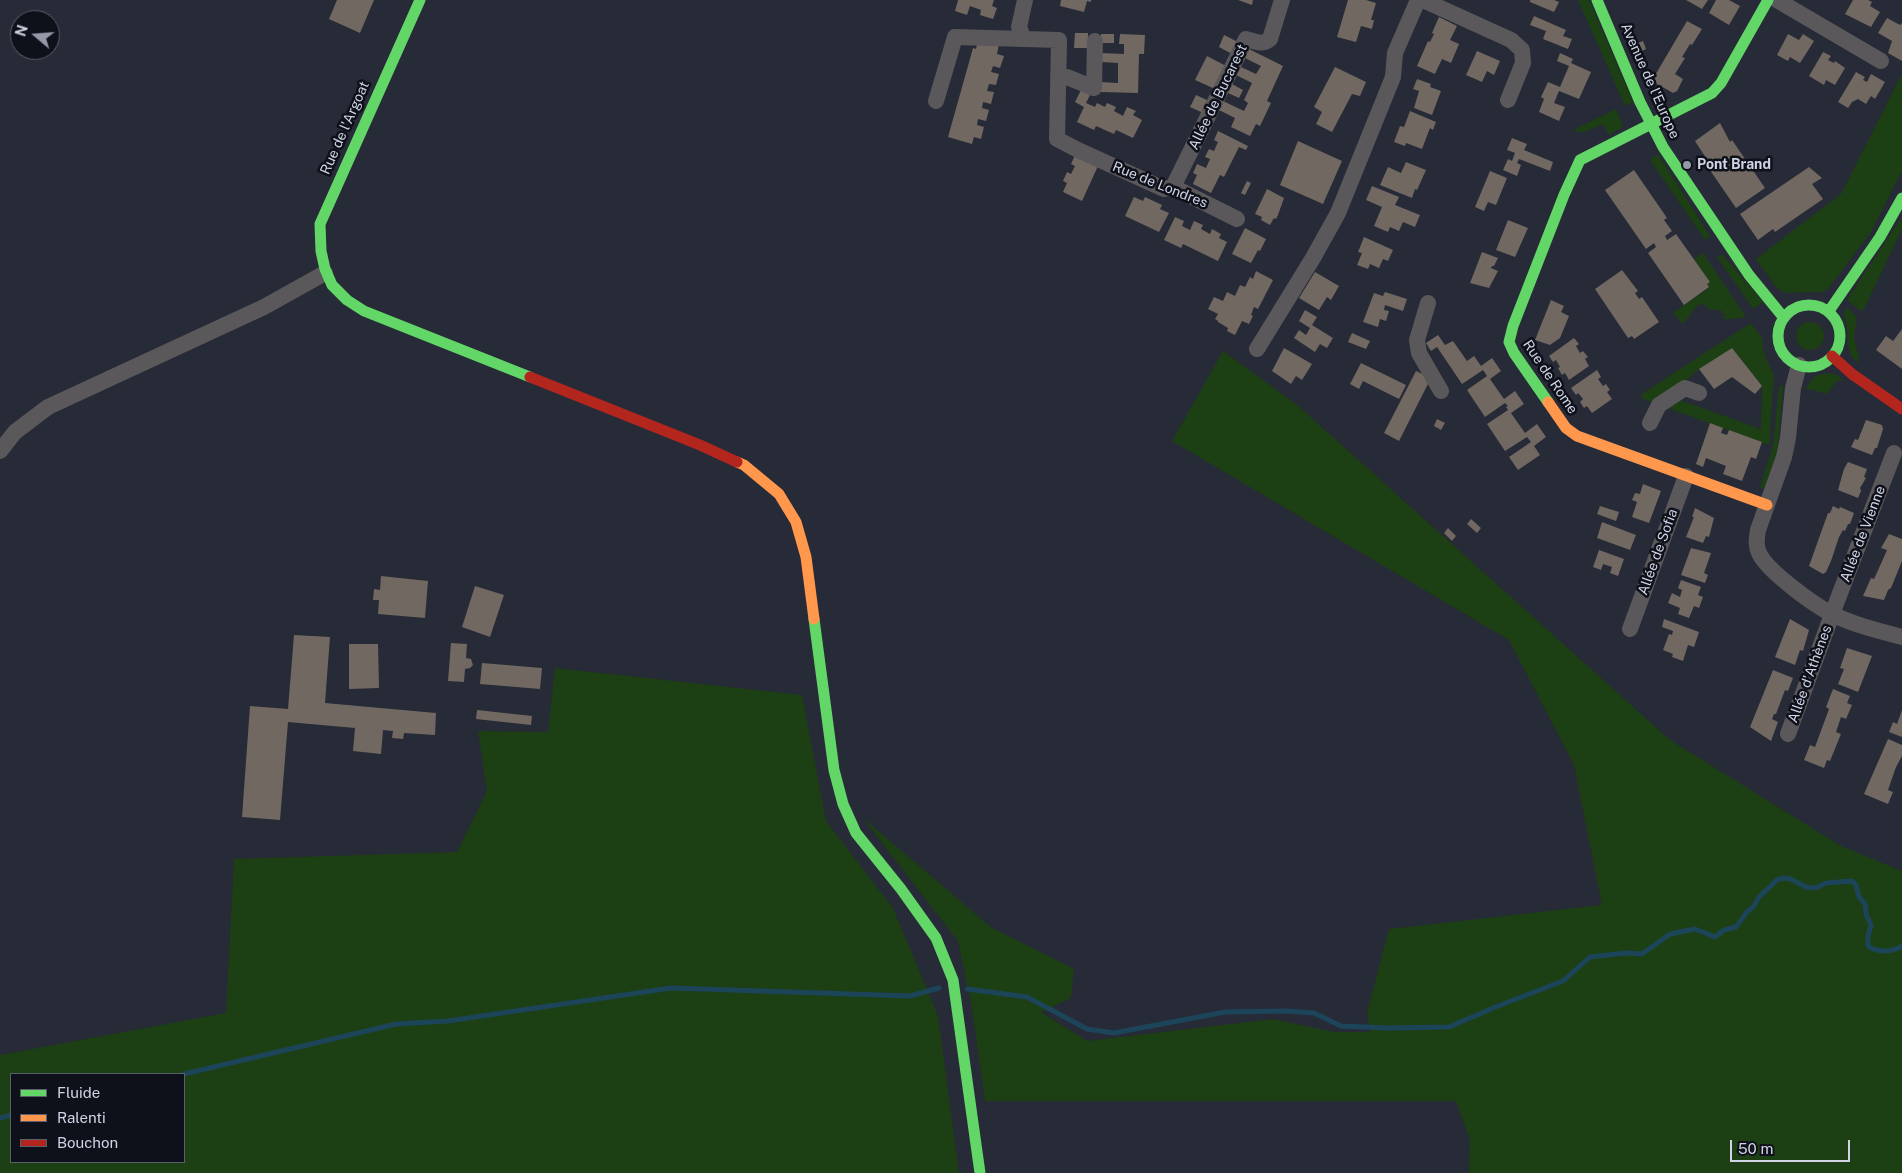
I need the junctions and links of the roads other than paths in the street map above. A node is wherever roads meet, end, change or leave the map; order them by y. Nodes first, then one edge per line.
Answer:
1 (420, 0) edge
2 (1025, 0) edge
3 (1282, 0) edge
4 (1418, 0) edge
5 (1423, 0) edge
6 (1597, 0) edge
7 (1768, 0) edge
8 (1777, 0) edge
9 (1024, 39) junction
10 (1095, 41) dead end
11 (1881, 61) dead end
12 (1058, 77) junction
13 (1508, 100) dead end
14 (936, 101) dead end
15 (1651, 125) junction
16 (1173, 187) junction
17 (1902, 198) edge
18 (1237, 219) dead end
19 (325, 273) junction
20 (1428, 303) dead end
21 (1829, 311) junction
22 (1784, 318) junction
23 (1257, 349) dead end
24 (1832, 356) junction
25 (1799, 365) junction
26 (1441, 391) dead end
27 (1699, 393) dead end
28 (1902, 409) edge
29 (1650, 423) dead end
30 (0, 451) edge
31 (1894, 453) dead end
32 (1686, 476) junction
33 (1767, 505) junction
34 (1832, 614) junction
35 (1630, 629) dead end
36 (1902, 638) edge
37 (1788, 734) dead end
38 (980, 1173) edge

1 - 19 street, Rue de l'Argoat
2 - 9 street
3 - 16 street, Allée de Bucarest
4 - 23 street
5 - 13 street
6 - 15 street, Avenue de l'Europe
7 - 15 street
8 - 11 street
9 - 12 street, Rue de Londres
9 - 14 street, Rue de Londres
10 - 12 street
12 - 16 street, Rue de Londres
15 - 22 street, Avenue de l'Europe
15 - 32 street, Rue de Rome
16 - 18 street, Rue de Londres
17 - 21 street
19 - 30 street
19 - 38 street
20 - 26 street
21 - 22 street
21 - 24 street
22 - 25 street
24 - 25 street
24 - 28 street
25 - 33 street
27 - 29 street
31 - 34 street, Allée de Vienne
32 - 33 street, Rue de Rome
32 - 35 street, Allée de Sofia
33 - 34 street
34 - 36 street
34 - 37 street, Allée d'Athènes

